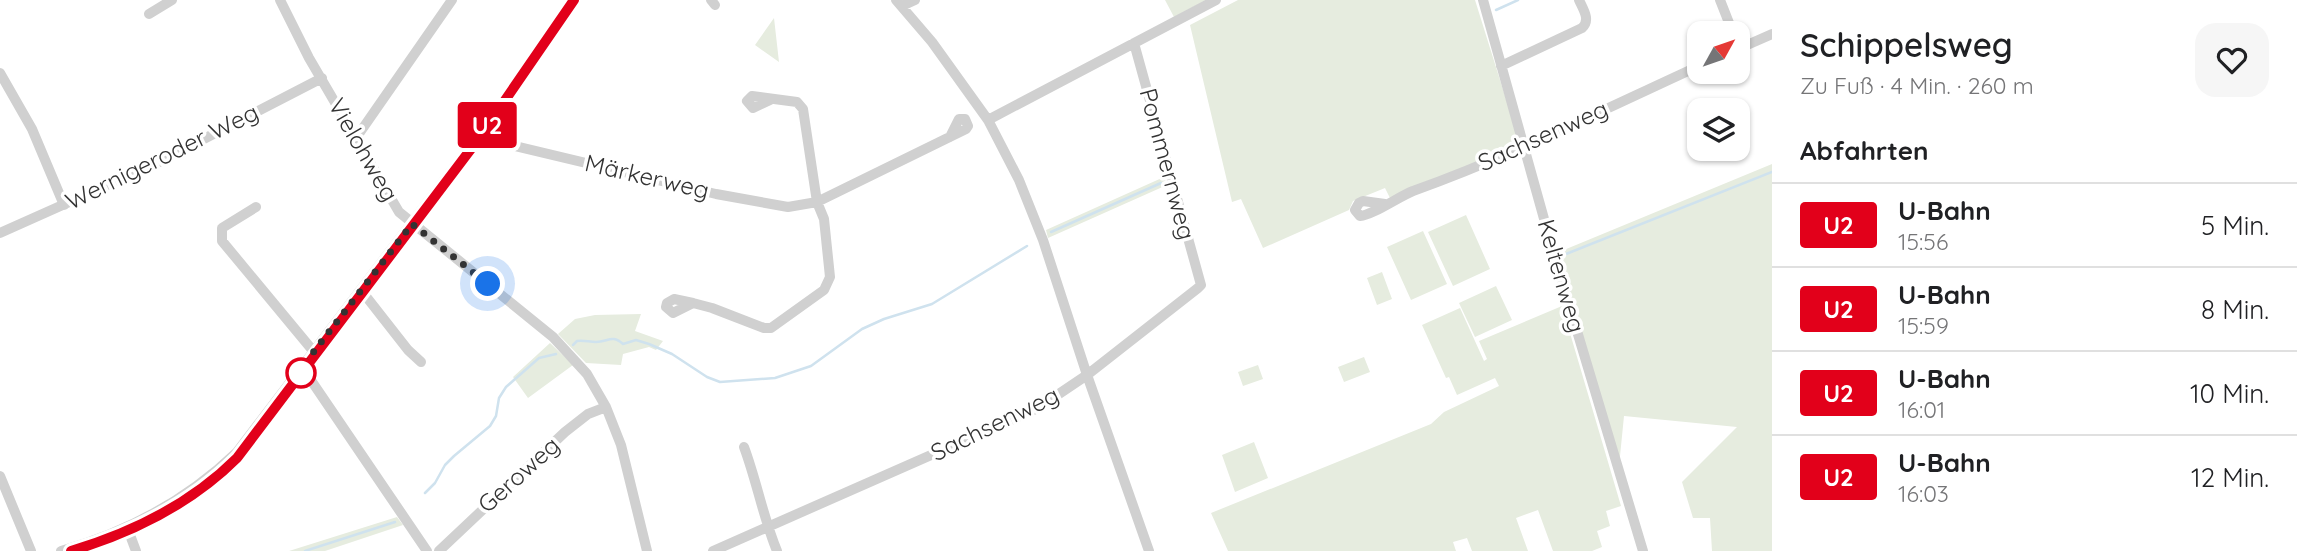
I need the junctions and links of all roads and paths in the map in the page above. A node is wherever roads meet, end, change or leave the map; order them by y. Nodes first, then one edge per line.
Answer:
1 (172, 0) edge
2 (280, 0) edge
3 (452, 0) edge
4 (572, 0) edge
5 (915, 0) edge
6 (1216, 0) edge
7 (1483, 0) edge
8 (1579, 0) edge
9 (1720, 0) edge
10 (899, 3) edge
11 (149, 14) dead end
12 (1728, 21) edge
13 (1772, 34) edge
14 (1134, 43) junction
15 (1750, 43) edge
16 (1501, 66) junction
17 (1687, 71) edge
18 (0, 73) edge
19 (322, 78) junction
20 (3, 85) edge
21 (770, 100) dead end
22 (988, 120) junction
23 (950, 137) dead end
24 (356, 138) junction
25 (477, 138) junction
26 (1524, 145) junction
27 (817, 202) junction
28 (1385, 204) dead end
29 (64, 205) junction
30 (256, 207) dead end
31 (412, 224) junction
32 (0, 233) edge
33 (1201, 285) joint
34 (361, 290) junction
35 (693, 303) dead end
36 (314, 352) junction
37 (421, 362) dead end
38 (302, 367) junction
39 (1087, 375) junction
40 (606, 407) junction
41 (744, 447) dead end
42 (0, 476) edge
43 (127, 527) junction
44 (767, 527) junction
45 (31, 551) edge
46 (61, 551) edge
47 (136, 551) edge
48 (427, 551) edge
49 (439, 551) edge
50 (647, 551) edge
51 (713, 551) edge
52 (777, 551) edge
53 (1149, 551) edge
54 (1643, 551) edge

1 - 11 street
2 - 19 street, Vielohweg
3 - 24 street
4 - 25 street
5 - 10 street
6 - 14 street
7 - 16 street, Keltenweg
8 - 16 street
9 - 12 street
10 - 22 street
13 - 15 street
14 - 22 street
14 - 33 street, Pommernweg
16 - 26 street, Keltenweg
17 - 26 street, Sachsenweg
18 - 20 street
19 - 24 street, Vielohweg
19 - 29 street, Wernigeroder Weg
20 - 29 street
21 - 27 street
22 - 39 street
23 - 27 street, Märkerweg
24 - 31 street, Vielohweg
25 - 27 street, Märkerweg
25 - 31 street
26 - 28 street, Sachsenweg
26 - 54 street, Keltenweg
27 - 35 street
29 - 32 street, Wernigeroder Weg
30 - 36 street
31 - 34 street
31 - 40 street, Vielohweg
33 - 39 street, Sachsenweg
34 - 36 street
34 - 37 street
36 - 38 street
38 - 43 street
38 - 48 street
39 - 44 street, Sachsenweg
39 - 53 street
40 - 49 street, Geroweg
40 - 50 street, Vielohweg
41 - 44 street
42 - 45 street
43 - 46 street
43 - 47 street
44 - 51 street, Sachsenweg
44 - 52 street

